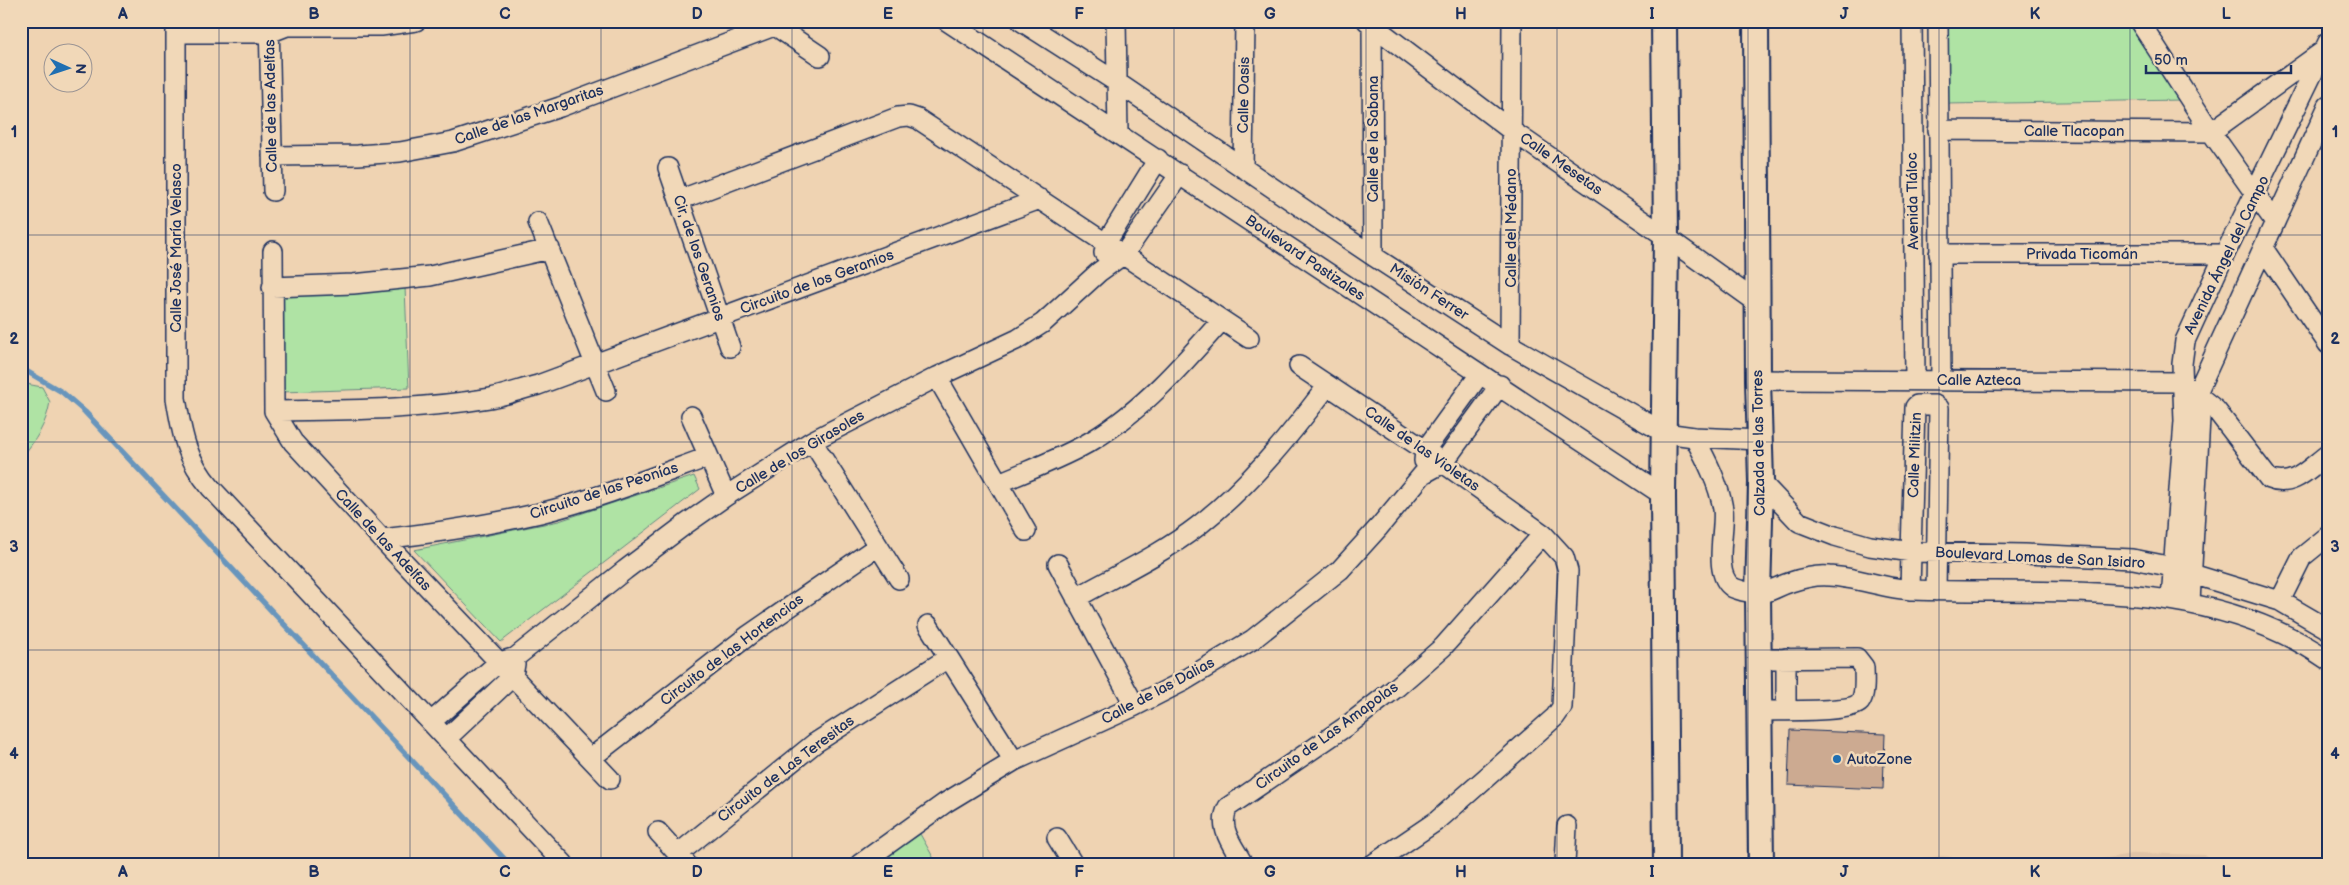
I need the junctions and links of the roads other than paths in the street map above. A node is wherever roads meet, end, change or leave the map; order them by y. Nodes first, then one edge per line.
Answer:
1 (416, 21) edge
2 (947, 21) edge
3 (1020, 21) edge
4 (1116, 21) edge
5 (1245, 21) edge
6 (1512, 21) edge
7 (1664, 21) edge
8 (1756, 21) edge
9 (1912, 21) edge
10 (1938, 21) edge
11 (2139, 22) edge
12 (1371, 23) edge
13 (771, 24) edge
14 (276, 25) edge
15 (176, 27) edge
16 (2326, 47) edge
17 (820, 56) dead end
18 (1118, 83) junction
19 (2326, 117) edge
20 (1938, 130) junction
21 (1512, 131) junction
22 (2211, 132) junction
23 (1118, 133) junction
24 (272, 156) junction
25 (1158, 159) junction
26 (668, 168) dead end
27 (1243, 168) junction
28 (1180, 174) junction
29 (273, 191) dead end
30 (2256, 194) junction
31 (1040, 199) junction
32 (680, 200) junction
33 (538, 222) dead end
34 (2275, 222) junction
35 (1666, 237) junction
36 (1106, 243) junction
37 (2263, 248) junction
38 (550, 249) junction
39 (273, 251) dead end
40 (1124, 254) junction
41 (1939, 254) junction
42 (2225, 254) junction
43 (1373, 256) junction
44 (1099, 272) junction
45 (272, 287) junction
46 (1758, 304) junction
47 (720, 318) junction
48 (1222, 320) junction
49 (1249, 338) dead end
50 (2328, 344) edge
51 (1510, 345) junction
52 (730, 347) dead end
53 (595, 365) junction
54 (1300, 366) dead end
55 (1480, 374) junction
56 (938, 377) junction
57 (1758, 380) junction
58 (1915, 380) junction
59 (1941, 380) junction
60 (2181, 382) junction
61 (1500, 385) junction
62 (1328, 386) junction
63 (606, 391) dead end
64 (2196, 395) junction
65 (274, 411) junction
66 (691, 416) dead end
67 (1664, 433) junction
68 (1694, 437) junction
69 (1760, 440) junction
70 (812, 441) junction
71 (1424, 450) junction
72 (2328, 454) edge
73 (708, 457) junction
74 (1443, 463) junction
75 (1423, 474) junction
76 (1761, 482) junction
77 (999, 484) junction
78 (1663, 495) junction
79 (726, 496) junction
80 (1026, 531) dead end
81 (1542, 534) junction
82 (2328, 536) edge
83 (382, 539) junction
84 (878, 546) junction
85 (1912, 552) junction
86 (1936, 553) junction
87 (1058, 564) dead end
88 (2173, 568) junction
89 (2191, 574) junction
90 (899, 579) dead end
91 (1910, 590) junction
92 (1936, 591) junction
93 (1758, 594) junction
94 (1076, 598) junction
95 (2171, 600) junction
96 (2280, 601) junction
97 (2190, 602) junction
98 (928, 625) dead end
99 (2328, 629) edge
100 (948, 658) junction
101 (1758, 658) junction
102 (1786, 658) junction
103 (507, 660) junction
104 (2328, 660) edge
105 (512, 676) junction
106 (1135, 706) junction
107 (1786, 710) junction
108 (1759, 711) junction
109 (431, 722) junction
110 (446, 739) junction
111 (591, 758) junction
112 (1014, 761) junction
113 (610, 779) dead end
114 (1567, 826) dead end
115 (658, 832) dead end
116 (1057, 838) dead end
117 (682, 859) edge
118 (564, 864) edge
119 (860, 864) edge
120 (1073, 864) edge
121 (1243, 864) edge
122 (1374, 864) edge
123 (1566, 864) edge
124 (1666, 864) edge
125 (1760, 864) edge

1 - 14 street
2 - 23 street, Boulevard Pastizales
3 - 18 street, Misión Ferrer
4 - 18 street
5 - 27 street, Calle Oasis
6 - 21 street, Calle del Médano
7 - 35 main road
8 - 46 main road, Calzada de las Torres
9 - 58 street, Avenida Tláloc
10 - 20 street, Avenida Tláloc
11 - 22 street
12 - 21 street, Calle Mesetas
12 - 43 street, Calle de la Sabana
13 - 17 street
13 - 24 street, Calle de las Margaritas
14 - 15 street
14 - 24 street, Calle de las Adelfas
15 - 109 street, Calle José María Velasco
16 - 22 street
16 - 30 street, Avenida Ángel del Campo
18 - 23 street
18 - 27 street, Misión Ferrer
19 - 34 street, Avenida Ángel del Campo
20 - 22 street, Calle Tlacopan
20 - 41 street, Avenida Tláloc
21 - 35 street, Calle Mesetas
21 - 51 street, Calle del Médano
22 - 30 street
23 - 25 street, Boulevard Pastizales
24 - 29 street, Calle de las Adelfas
25 - 28 street, Boulevard Pastizales
25 - 36 street
26 - 32 street, Cir, de los Geranios
27 - 43 street, Misión Ferrer
28 - 40 street, Calle de los Girasoles
28 - 55 street, Boulevard Pastizales
30 - 34 street
30 - 42 street, Avenida Ángel del Campo
31 - 32 street
31 - 36 street
31 - 47 street, Circuito de los Geranios
32 - 47 street, Cir, de los Geranios
33 - 38 street
34 - 37 street, Avenida Ángel del Campo
35 - 46 street, Calle Mesetas
35 - 67 main road
36 - 40 street
36 - 44 street
37 - 50 street
37 - 64 street, Avenida Ángel del Campo
38 - 45 street
38 - 53 street
39 - 45 street, Calle de las Adelfas
40 - 44 street, Calle de los Girasoles
40 - 48 street
41 - 42 street, Privada Ticomán
41 - 59 street, Avenida Tláloc
42 - 60 street, Avenida Ángel del Campo
43 - 51 street, Misión Ferrer
44 - 56 street, Calle de los Girasoles
45 - 65 street, Calle de las Adelfas
46 - 57 main road, Calzada de las Torres
47 - 52 street, Cir, de los Geranios
47 - 53 street, Circuito de los Geranios
48 - 49 street
48 - 77 street
51 - 67 street, Misión Ferrer
53 - 63 street
53 - 65 street, Circuito de los Geranios
54 - 62 street, Calle de las Violetas
55 - 61 street, Boulevard Pastizales
55 - 71 street
56 - 70 street, Calle de los Girasoles
56 - 77 street
57 - 58 street, Calle Azteca
57 - 69 main road, Calzada de las Torres
58 - 59 street, Calle Azteca
59 - 60 street, Calle Azteca
60 - 64 street
60 - 88 street, Avenida Ángel del Campo
61 - 74 street, Calle de las Dalias
61 - 78 street, Boulevard Pastizales
62 - 71 street, Calle de las Violetas
62 - 94 street
64 - 72 street
64 - 89 street
65 - 83 street, Calle de las Adelfas
66 - 73 street
67 - 68 street, Misión Ferrer
67 - 78 main road
68 - 69 street, Misión Ferrer
68 - 93 street
69 - 76 main road, Calzada de las Torres
70 - 79 street, Calle de los Girasoles
70 - 84 street
71 - 74 street, Calle de las Violetas
71 - 75 street
73 - 79 street
73 - 83 street, Circuito de las Peonías
74 - 75 street, Calle de las Dalias
74 - 81 street, Calle de las Violetas
75 - 106 street, Calle de las Dalias
76 - 85 street, Boulevard Lomas de San Isidro
76 - 93 main road, Calzada de las Torres
77 - 80 street
78 - 124 main road
79 - 103 street, Calle de los Girasoles
81 - 121 street, Circuito de Las Amapolas
81 - 122 street
82 - 96 street
83 - 103 street, Calle de las Adelfas
84 - 90 street
84 - 111 street, Circuito de las Hortencias
85 - 86 street, Boulevard Lomas de San Isidro
85 - 86 street, Calle Militzin
85 - 91 street, Calle Militzin
86 - 88 street, Boulevard Lomas de San Isidro
86 - 92 street, Calle Militzin
87 - 94 street
88 - 89 street, Boulevard Lomas de San Isidro
88 - 95 street, Avenida Ángel del Campo
89 - 96 street, Boulevard Lomas de San Isidro
89 - 97 street
91 - 92 street
91 - 93 street
92 - 95 street
93 - 101 main road, Calzada de las Torres
94 - 106 street
95 - 97 street
96 - 99 street, Boulevard Lomas de San Isidro
97 - 104 street
98 - 100 street
100 - 112 street
100 - 117 street, Circuito de Las Teresitas
101 - 102 street
101 - 108 main road, Calzada de las Torres
102 - 107 street
102 - 107 street
103 - 105 street
103 - 109 street, Calle de los Girasoles
105 - 110 street
105 - 111 street
106 - 112 street, Calle de las Dalias
107 - 108 street
108 - 125 main road, Calzada de las Torres
109 - 110 street, Calle José María Velasco
110 - 118 street, Calle José María Velasco
111 - 113 street
112 - 119 street, Calle de las Dalias
114 - 123 street
115 - 117 street
116 - 120 street

